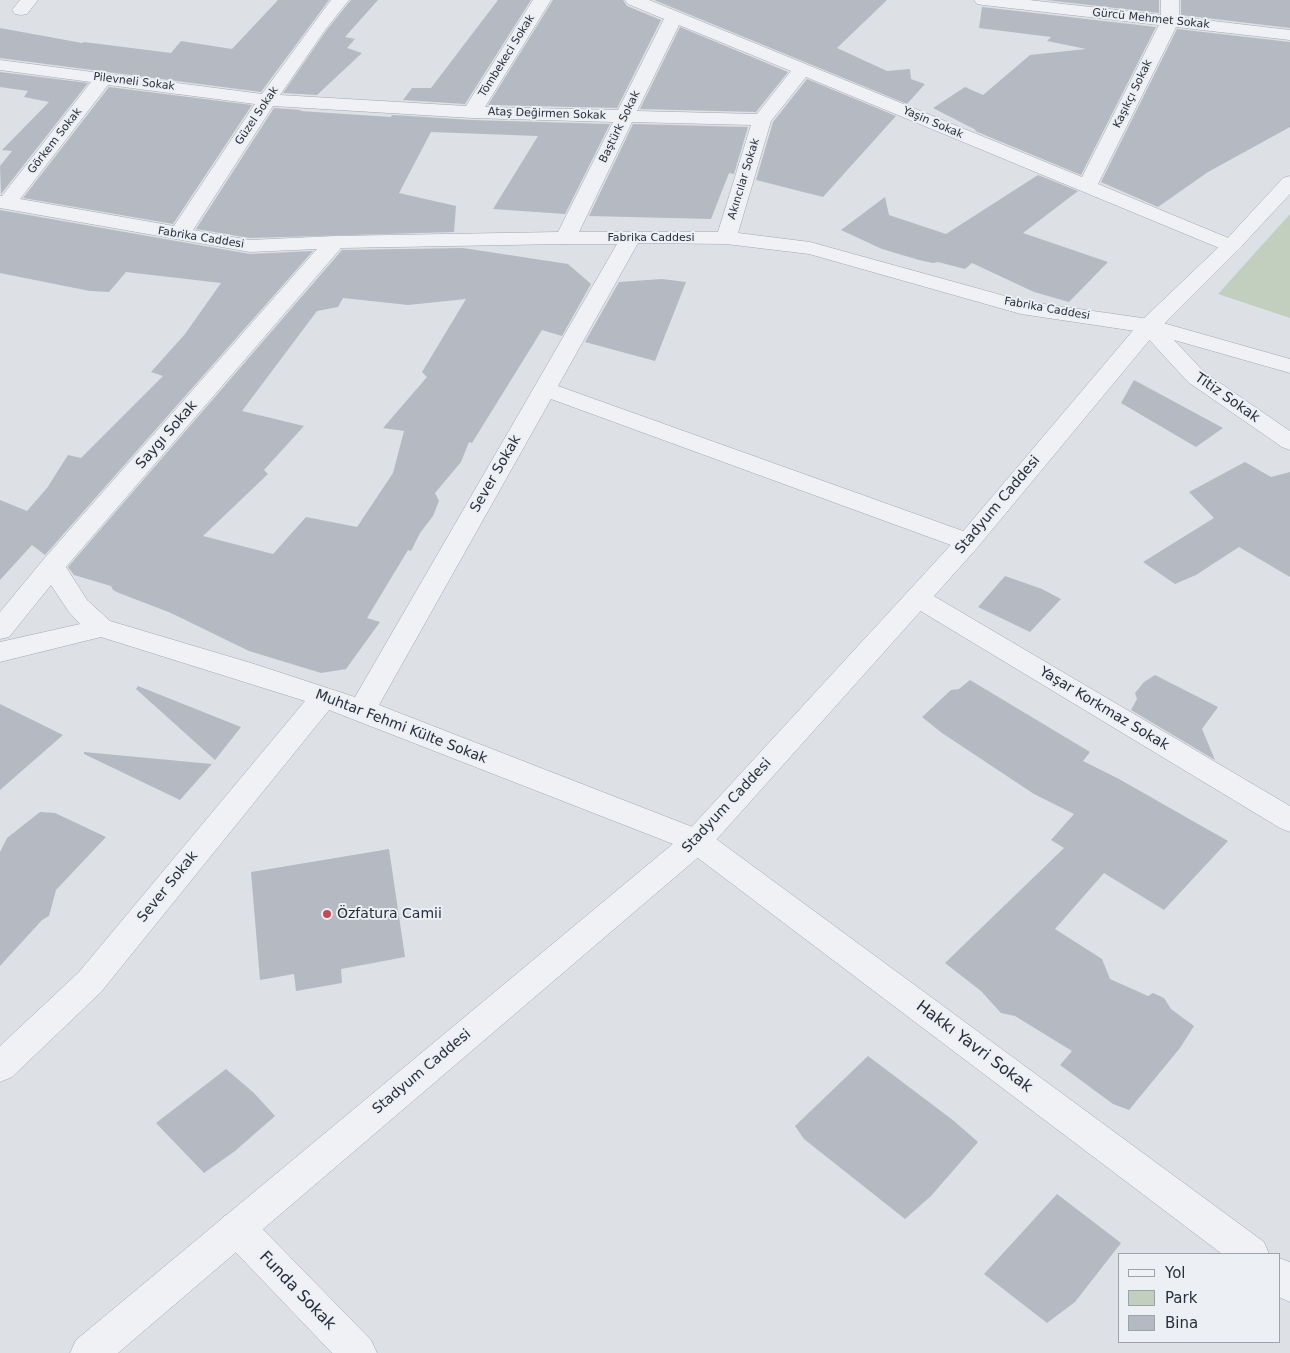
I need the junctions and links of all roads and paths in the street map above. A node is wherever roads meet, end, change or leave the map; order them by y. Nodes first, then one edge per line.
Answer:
1 (340, 0) edge
2 (542, 0) edge
3 (634, 0) edge
4 (983, 0) edge
5 (1170, 0) edge
6 (674, 16) junction
7 (1170, 20) junction
8 (1290, 35) edge
9 (0, 65) edge
10 (802, 68) junction
11 (104, 78) junction
12 (267, 100) junction
13 (472, 112) junction
14 (626, 116) junction
15 (762, 120) junction
16 (1290, 182) edge
17 (1087, 187) junction
18 (3, 202) edge
19 (179, 235) junction
20 (631, 237) junction
21 (726, 238) junction
22 (565, 239) junction
23 (335, 242) junction
24 (1231, 246) junction
25 (1149, 326) junction
26 (1290, 366) edge
27 (545, 389) junction
28 (1290, 442) edge
29 (968, 542) junction
30 (52, 566) junction
31 (918, 598) junction
32 (100, 628) junction
33 (0, 630) edge
34 (0, 652) edge
35 (324, 697) junction
36 (362, 710) junction
37 (1290, 820) edge
38 (697, 841) junction
39 (0, 1067) edge
40 (237, 1228) junction
41 (1250, 1253) edge
42 (1280, 1276) edge
43 (1290, 1284) edge
44 (89, 1353) edge
45 (358, 1353) edge

1 - 12 street, Güzel Sokak
2 - 13 street, Tömbekeci Sokak
3 - 6 street, Yaşin Sokak
4 - 7 street, Gürcü Mehmet Sokak
5 - 7 street, Kaşıkçı Sokak
6 - 10 street, Yaşin Sokak
6 - 14 street, Baştürk Sokak
7 - 8 street, Gürcü Mehmet Sokak
7 - 17 street, Kaşıkçı Sokak
9 - 11 street, Pilevneli Sokak
10 - 15 street
10 - 17 street, Yaşin Sokak
11 - 12 street, Pilevneli Sokak
11 - 18 street, Görkem Sokak
12 - 13 street, Ataş Değirmen Sokak
12 - 19 street, Güzel Sokak
13 - 14 street, Ataş Değirmen Sokak
14 - 15 street, Ataş Değirmen Sokak
14 - 22 street, Baştürk Sokak
15 - 21 street, Akıncılar Sokak
16 - 24 street, Stadyum Caddesi
17 - 24 street, Yaşin Sokak
18 - 19 street, Fabrika Caddesi
19 - 23 street, Fabrika Caddesi
20 - 21 street, Fabrika Caddesi
20 - 22 street, Fabrika Caddesi
20 - 27 street, Sever Sokak
21 - 25 street, Fabrika Caddesi
22 - 23 street, Fabrika Caddesi
23 - 30 street, Saygı Sokak
24 - 25 street, Stadyum Caddesi
25 - 26 street, Fabrika Caddesi
25 - 28 street, Titiz Sokak
25 - 29 street, Stadyum Caddesi
27 - 29 street
27 - 36 street, Sever Sokak
29 - 31 street, Stadyum Caddesi
30 - 32 street, Muhtar Fehmi Külte Sokak
30 - 33 street, Saygı Sokak
31 - 37 street, Yaşar Korkmaz Sokak
31 - 38 street, Stadyum Caddesi
32 - 34 street
32 - 35 street, Muhtar Fehmi Külte Sokak
35 - 36 street, Muhtar Fehmi Külte Sokak
35 - 39 street, Sever Sokak
36 - 38 street, Muhtar Fehmi Külte Sokak
38 - 40 street, Stadyum Caddesi
38 - 41 street, Hakkı Yavri Sokak
40 - 44 street, Stadyum Caddesi
40 - 45 street, Funda Sokak
42 - 43 street

